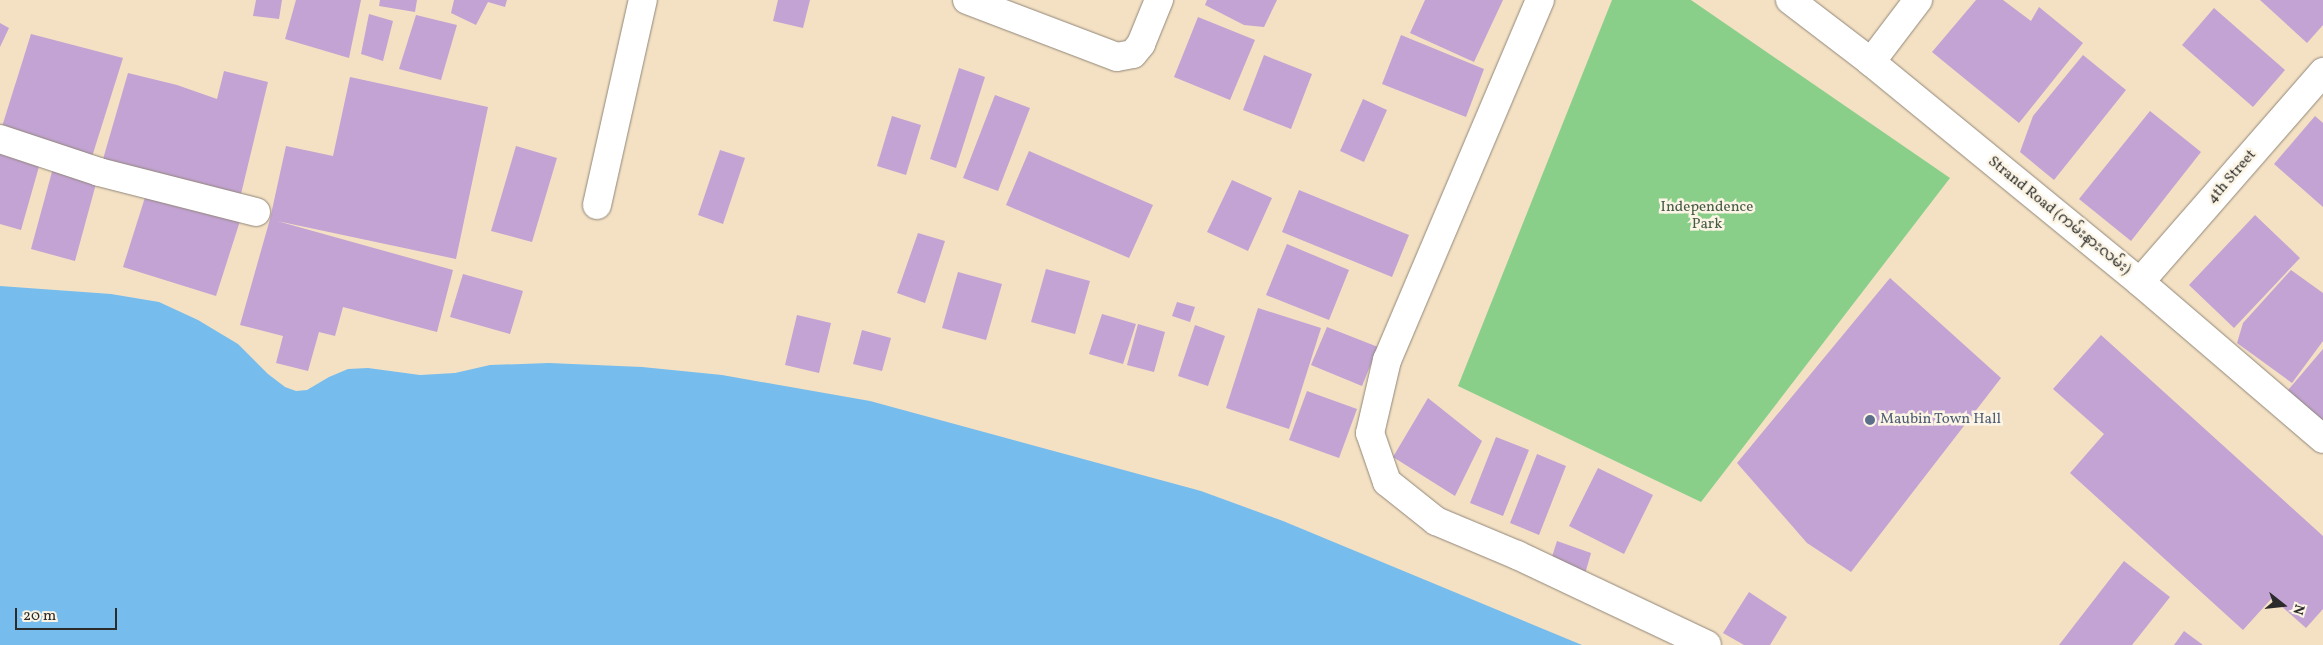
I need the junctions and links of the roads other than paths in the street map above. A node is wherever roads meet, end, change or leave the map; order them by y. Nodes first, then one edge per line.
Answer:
1 (643, 0) edge
2 (967, 0) edge
3 (1159, 0) edge
4 (1540, 0) edge
5 (1790, 0) edge
6 (1918, 0) edge
7 (1871, 62) junction
8 (2323, 72) edge
9 (0, 139) edge
10 (597, 205) dead end
11 (256, 212) dead end
12 (2140, 282) junction
13 (2323, 438) edge
14 (1707, 645) edge

1 - 10 street
2 - 3 street
4 - 14 street
5 - 7 street, Strand Road (ကမ်းနားလမ်း)
6 - 7 street
7 - 12 street, Strand Road (ကမ်းနားလမ်း)
8 - 12 street, 4th Street
9 - 11 street
12 - 13 street, Strand Road (ကမ်းနားလမ်း)

